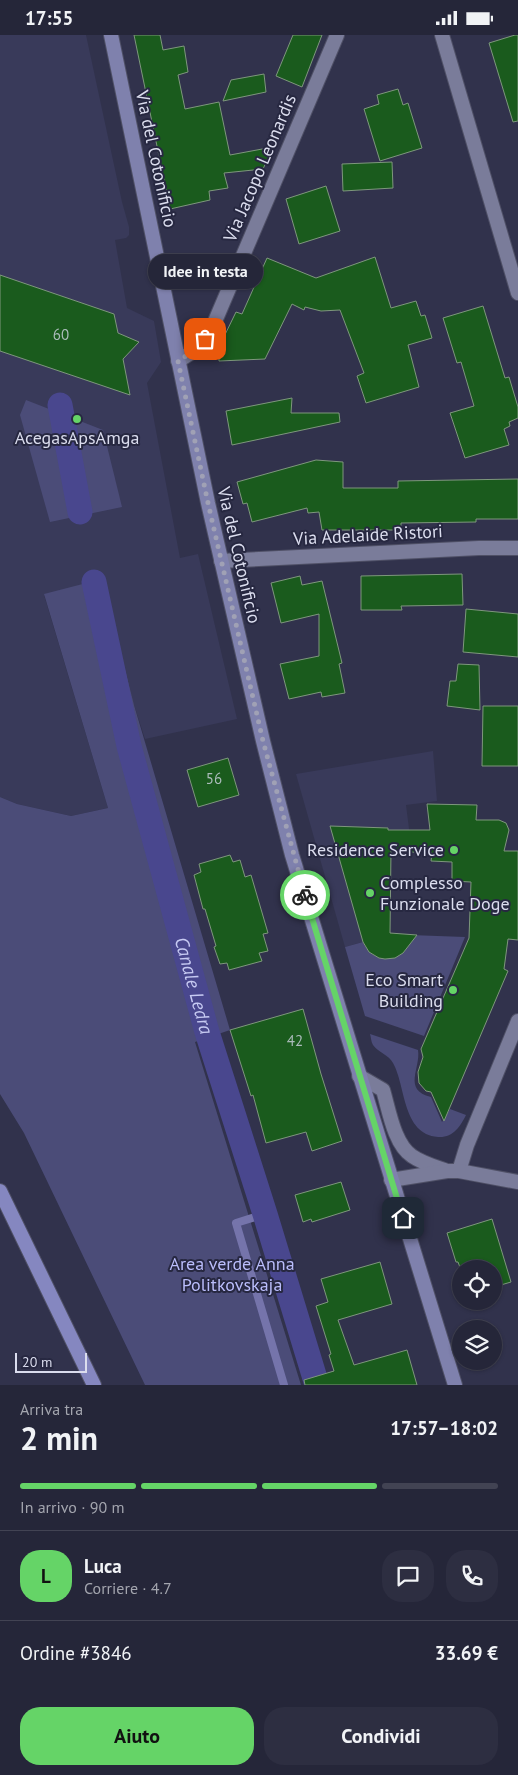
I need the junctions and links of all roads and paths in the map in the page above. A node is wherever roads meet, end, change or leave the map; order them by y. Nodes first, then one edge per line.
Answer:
1 (111, 35) edge
2 (337, 35) edge
3 (442, 35) edge
4 (518, 293) edge
5 (178, 361) junction
6 (518, 548) edge
7 (221, 561) junction
8 (518, 1021) edge
9 (360, 1076) junction
10 (453, 1171) junction
11 (391, 1180) junction
12 (518, 1182) edge
13 (0, 1191) edge
14 (94, 1385) edge
15 (455, 1385) edge

1 - 5 main road, Via del Cotonificio
2 - 5 street, Via Jacopo Leonardis
3 - 4 street
5 - 7 main road, Via del Cotonificio
6 - 7 street, Via Adelaide Ristori
7 - 9 main road, Via del Cotonificio
8 - 10 street
9 - 10 street
9 - 11 main road, Via del Cotonificio
10 - 11 street
10 - 12 street
11 - 15 main road, Via del Cotonificio
13 - 14 main road

